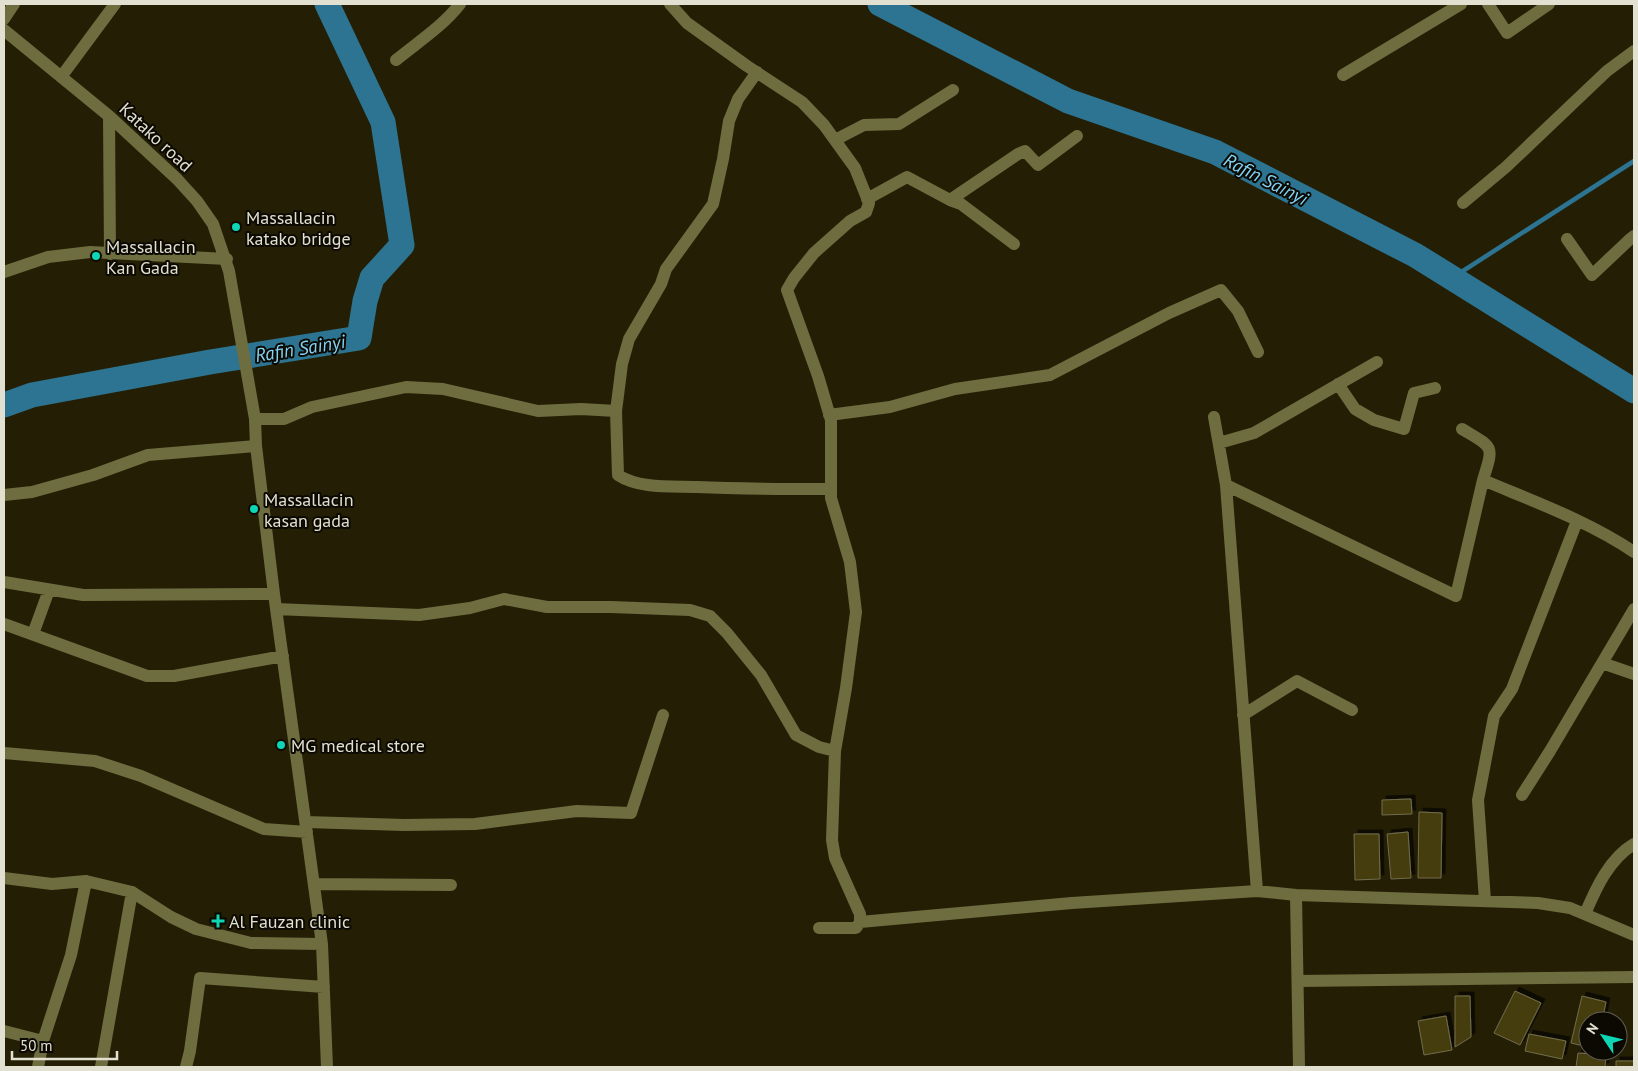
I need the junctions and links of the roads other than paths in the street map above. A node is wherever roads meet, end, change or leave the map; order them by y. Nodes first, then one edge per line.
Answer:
1 (14, 4) edge
2 (115, 4) edge
3 (460, 4) edge
4 (670, 4) edge
5 (1460, 4) edge
6 (1488, 4) edge
7 (1549, 4) edge
8 (4, 19) edge
9 (4, 30) edge
10 (1634, 51) edge
11 (396, 60) dead end
12 (757, 72) junction
13 (1343, 75) dead end
14 (61, 77) junction
15 (953, 90) dead end
16 (109, 116) junction
17 (1077, 136) dead end
18 (835, 140) junction
19 (867, 199) junction
20 (950, 200) junction
21 (1463, 203) dead end
22 (1634, 236) edge
23 (1567, 239) dead end
24 (1014, 244) dead end
25 (110, 254) junction
26 (226, 259) junction
27 (4, 272) edge
28 (1258, 352) dead end
29 (1377, 362) dead end
30 (1338, 384) junction
31 (1435, 388) dead end
32 (616, 411) junction
33 (829, 415) junction
34 (1214, 417) dead end
35 (255, 419) junction
36 (1462, 429) dead end
37 (1218, 443) junction
38 (256, 446) junction
39 (1483, 480) junction
40 (1226, 485) junction
41 (830, 489) junction
42 (4, 496) edge
43 (1577, 521) junction
44 (1634, 552) edge
45 (4, 582) edge
46 (49, 590) junction
47 (274, 594) junction
48 (276, 609) junction
49 (1634, 609) edge
50 (4, 624) edge
51 (33, 634) junction
52 (283, 656) junction
53 (1602, 663) junction
54 (1634, 674) edge
55 (1352, 710) dead end
56 (1243, 715) junction
57 (663, 716) dead end
58 (835, 751) junction
59 (4, 753) edge
60 (1522, 795) dead end
61 (307, 827) junction
62 (1634, 844) edge
63 (4, 878) edge
64 (86, 881) junction
65 (314, 884) junction
66 (451, 885) dead end
67 (1257, 891) junction
68 (132, 892) junction
69 (1296, 895) junction
70 (1485, 901) junction
71 (1585, 914) junction
72 (860, 922) junction
73 (819, 928) dead end
74 (1634, 935) edge
75 (322, 944) junction
76 (1634, 977) edge
77 (1298, 980) junction
78 (324, 986) junction
79 (4, 1030) edge
80 (43, 1041) junction
81 (38, 1067) edge
82 (101, 1067) edge
83 (186, 1067) edge
84 (327, 1067) edge
85 (1299, 1067) edge

1 - 8 street
2 - 14 street
3 - 11 street
4 - 12 street
5 - 13 street
6 - 7 street
9 - 14 street, Katako road
10 - 21 street
12 - 18 street
12 - 32 street
14 - 16 street, Katako road
15 - 18 street
16 - 25 street
16 - 26 street, Katako road
17 - 20 street
18 - 19 street
19 - 20 street
19 - 33 street
20 - 24 street
22 - 23 street
25 - 26 street
25 - 27 street
26 - 35 street, Katako road
28 - 33 street
29 - 30 street
30 - 31 street
30 - 37 street
32 - 35 street
32 - 41 street
33 - 41 street
34 - 37 street
35 - 38 street, Katako road
36 - 39 street
37 - 40 street
38 - 42 street
38 - 47 street, Katako road
39 - 40 street
39 - 43 street
40 - 56 street
41 - 58 street
43 - 44 street
43 - 70 street
45 - 46 street
46 - 47 street
46 - 51 street
47 - 48 street, Katako road
48 - 52 street, Katako road
48 - 58 street
49 - 53 street
50 - 51 street
51 - 52 street
52 - 61 street, Katako road
53 - 54 street
53 - 60 street
55 - 56 street
56 - 67 street
57 - 61 street
58 - 72 street
59 - 61 street
61 - 65 street, Katako road
62 - 71 street
63 - 64 street
64 - 68 street
64 - 80 street
65 - 66 street
65 - 75 street, Katako road
67 - 69 street
67 - 72 street
68 - 75 street
68 - 82 street
69 - 70 street
69 - 77 street
70 - 71 street
71 - 74 street
72 - 73 street
75 - 78 street, Katako road
76 - 77 street
77 - 85 street
78 - 83 street
78 - 84 street, Katako road
79 - 80 street
80 - 81 street

